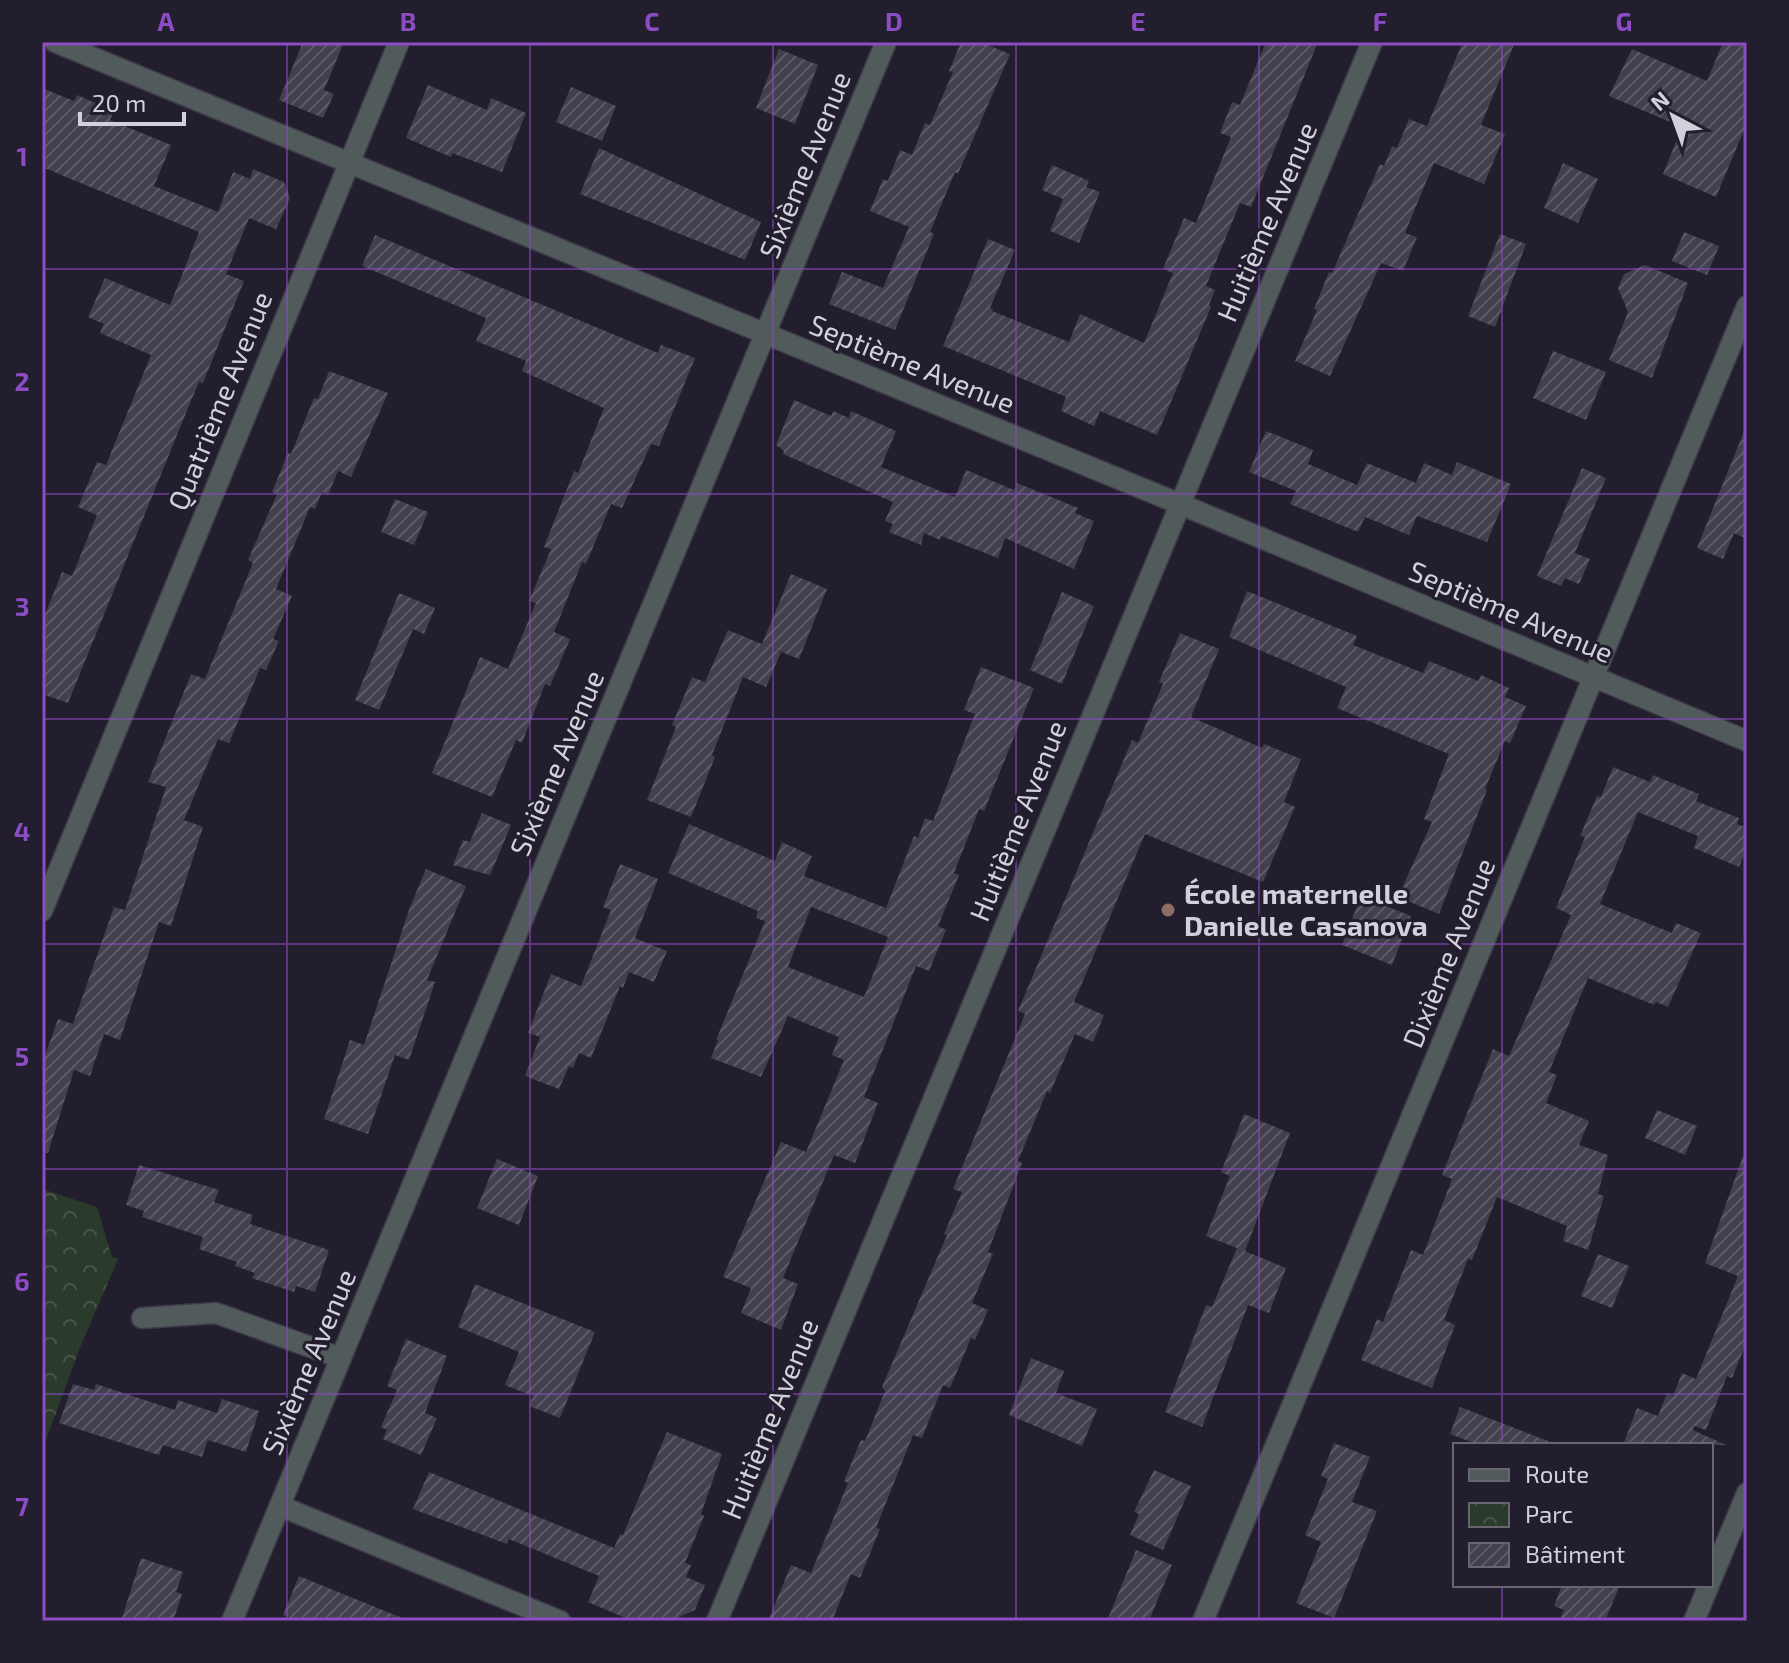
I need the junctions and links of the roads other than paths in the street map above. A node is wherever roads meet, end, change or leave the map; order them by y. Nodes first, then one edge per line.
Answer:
1 (55, 42) edge
2 (399, 42) edge
3 (886, 42) edge
4 (1372, 42) edge
5 (349, 162) junction
6 (1747, 306) edge
7 (766, 334) junction
8 (1180, 504) junction
9 (1593, 677) junction
10 (1747, 741) edge
11 (42, 911) edge
12 (142, 1318) dead end
13 (341, 1358) junction
14 (1747, 1493) edge
15 (280, 1506) junction
16 (1713, 1575) edge
17 (1708, 1587) edge
18 (232, 1621) edge
19 (560, 1621) edge
20 (717, 1621) edge
21 (1203, 1621) edge
22 (1694, 1621) edge

1 - 5 street, Septième Avenue
2 - 5 street, Quatrième Avenue
3 - 7 street, Sixième Avenue
4 - 8 street, Huitième Avenue
5 - 7 street, Septième Avenue
5 - 11 street, Quatrième Avenue
6 - 9 street, Dixième Avenue
7 - 8 street, Septième Avenue
7 - 13 street, Sixième Avenue
8 - 9 street, Septième Avenue
8 - 20 street, Huitième Avenue
9 - 10 street, Septième Avenue
9 - 21 street, Dixième Avenue
12 - 13 street
13 - 15 street, Sixième Avenue
14 - 16 street
15 - 18 street, Sixième Avenue
15 - 19 street
17 - 22 street

